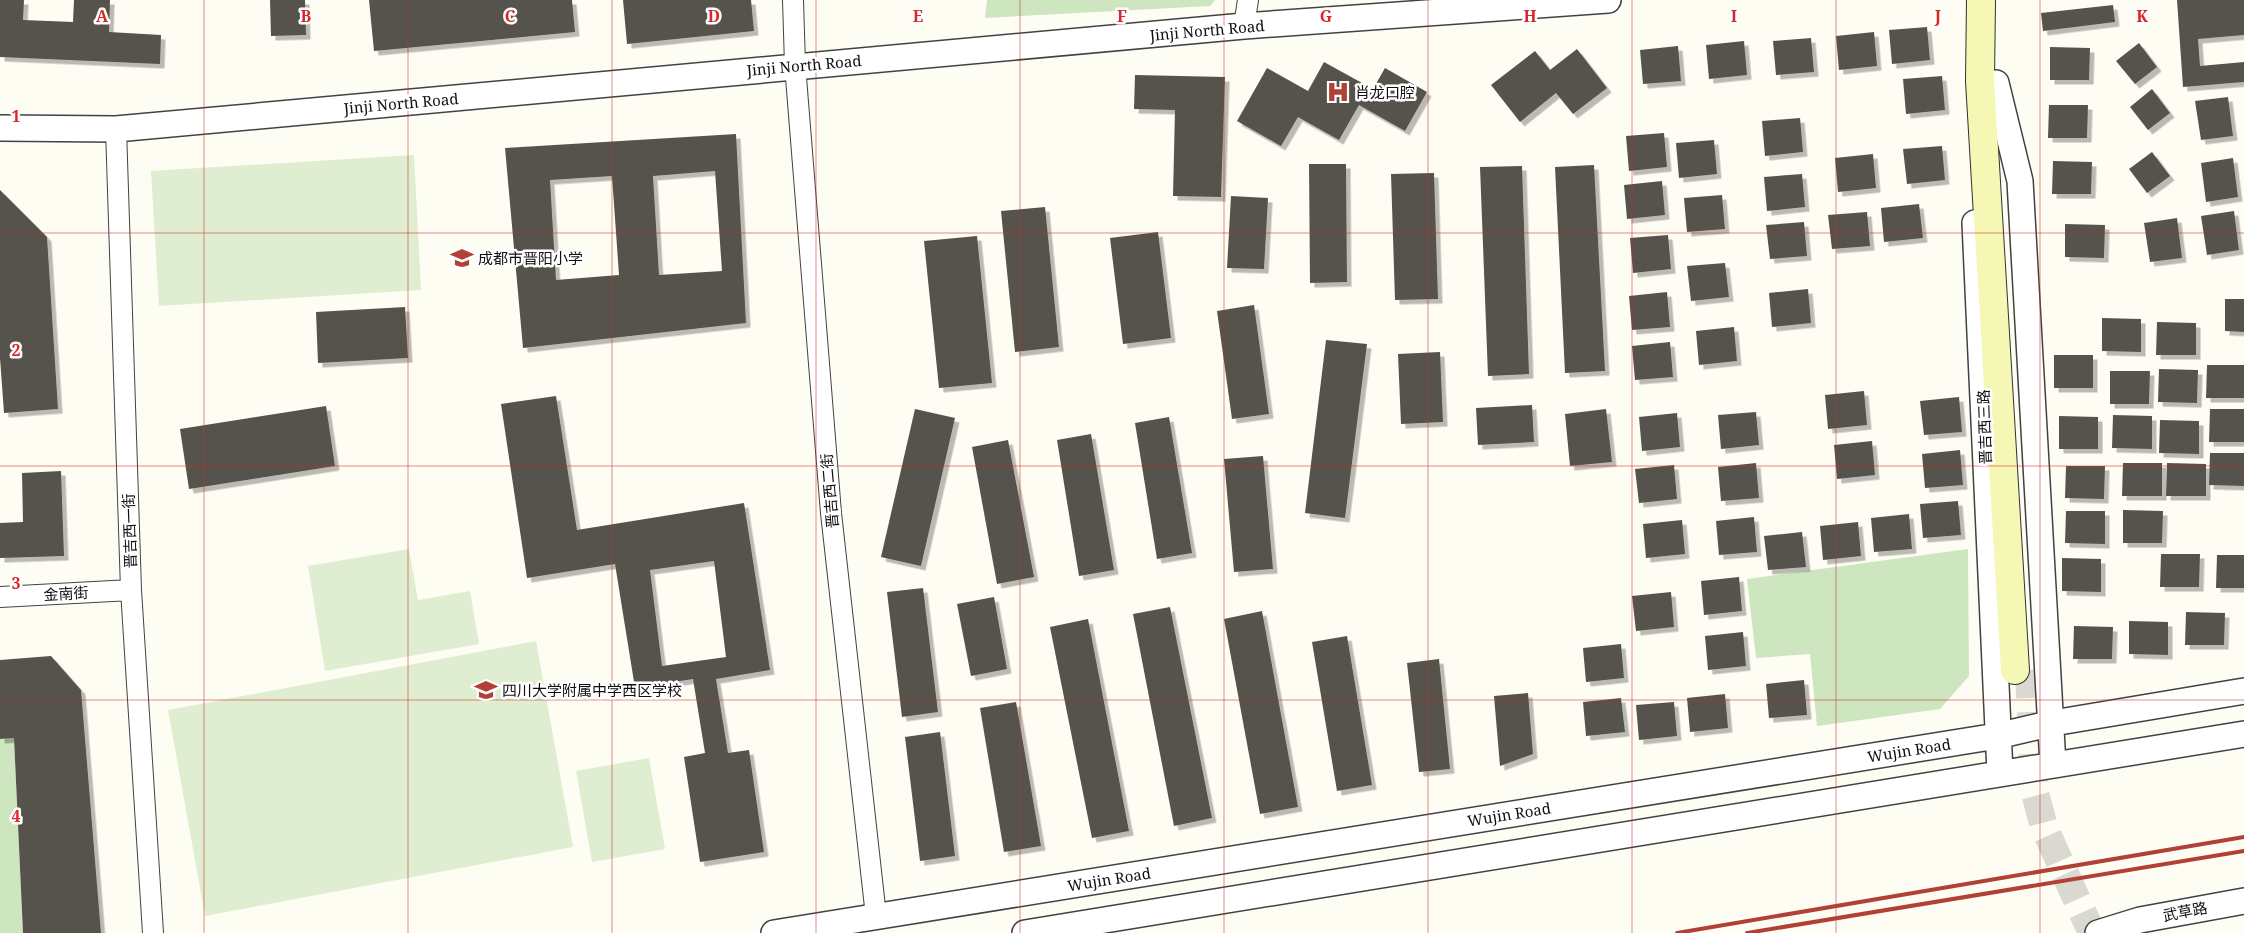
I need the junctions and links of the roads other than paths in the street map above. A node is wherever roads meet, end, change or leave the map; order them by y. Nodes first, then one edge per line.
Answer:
1 (793, 0) edge
2 (1248, 0) edge
3 (1608, 0) edge
4 (1981, 0) edge
5 (1995, 0) edge
6 (1244, 26) junction
7 (795, 66) junction
8 (1988, 82) junction
9 (0, 128) edge
10 (116, 130) junction
11 (131, 590) junction
12 (0, 597) edge
13 (2022, 670) tunnel mouth
14 (2244, 691) edge
15 (2053, 723) junction
16 (2244, 734) edge
17 (1997, 736) junction
18 (2053, 765) junction
19 (2000, 773) junction
20 (2244, 901) edge
21 (876, 916) junction
22 (2244, 916) edge
23 (2142, 929) edge
24 (153, 933) edge
25 (774, 933) edge
26 (1025, 933) edge
27 (2098, 933) edge

1 - 7 street, 晋吉西二街
2 - 6 street
3 - 6 street, Jinji North Road
4 - 8 main road, 晋吉西三路
5 - 8 main road, 晋吉西三路
6 - 7 street, Jinji North Road
7 - 10 street, Jinji North Road
7 - 21 street, 晋吉西二街
8 - 13 main road, 晋吉西三路
8 - 15 street, 晋吉西三路
8 - 17 street, 晋吉西三路
9 - 10 street, Jinji North Road
10 - 11 street, 晋吉西一街
11 - 12 street, 金南街
11 - 24 street, 晋吉西一街
14 - 15 street, Wujin Road
15 - 17 street, Wujin Road
15 - 18 street, 晋吉西三路
16 - 18 street
17 - 19 street, 晋吉西三路
17 - 21 street, Wujin Road
18 - 19 street
19 - 26 street
20 - 23 street, 武草路
21 - 25 street, Wujin Road
22 - 23 street, 武草路
23 - 27 street, 武草路

